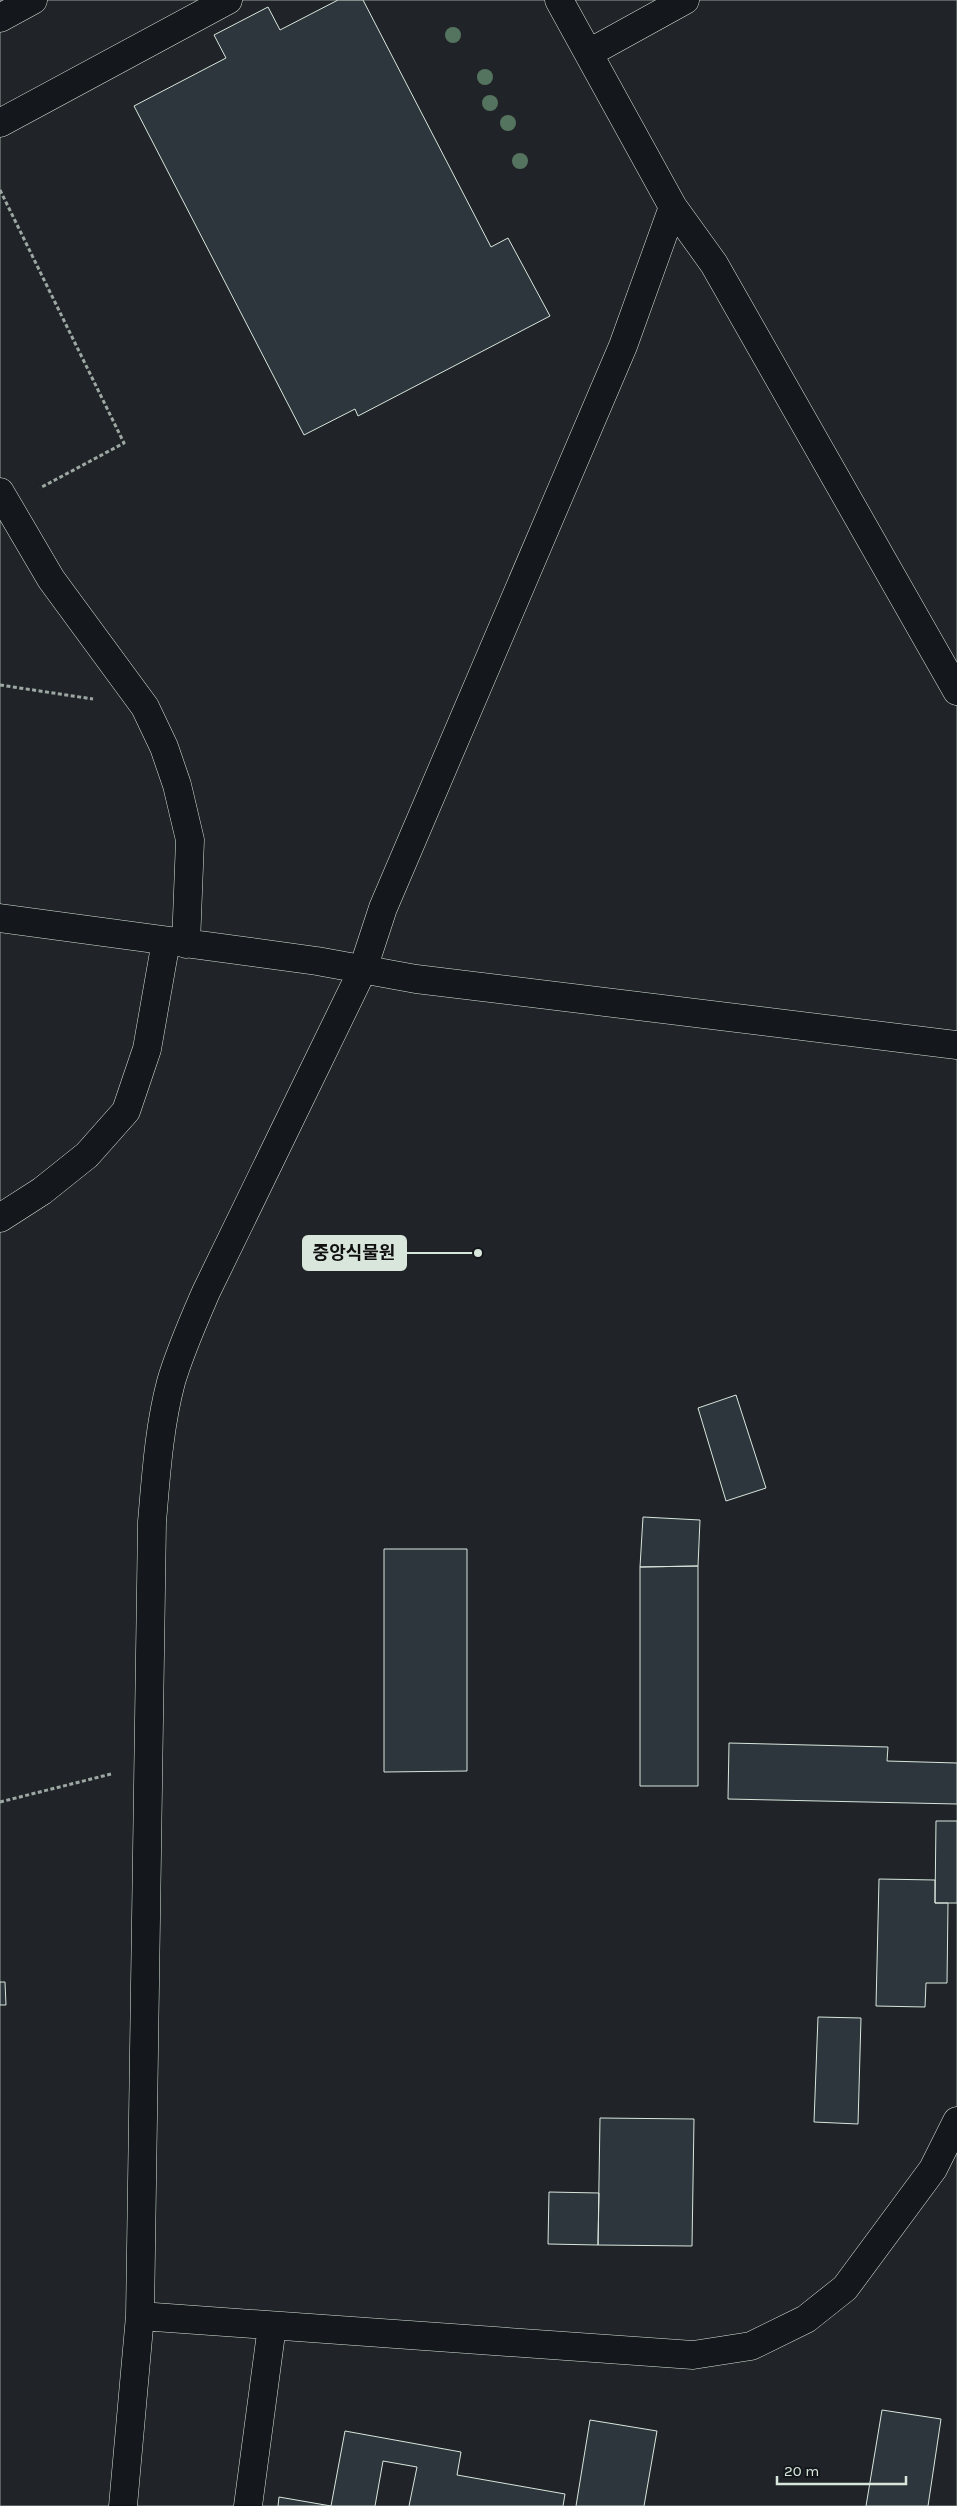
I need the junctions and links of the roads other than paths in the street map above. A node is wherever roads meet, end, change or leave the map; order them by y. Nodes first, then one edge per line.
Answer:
1 (33, 0) edge
2 (559, 0) edge
3 (685, 0) edge
4 (220, 2) edge
5 (0, 18) edge
6 (588, 53) junction
7 (0, 123) edge
8 (673, 207) junction
9 (4, 499) edge
10 (957, 691) edge
11 (0, 918) edge
12 (176, 943) junction
13 (363, 969) junction
14 (957, 1044) edge
15 (0, 1218) edge
16 (957, 2120) edge
17 (140, 2316) junction
18 (272, 2326) junction
19 (123, 2506) edge
20 (248, 2506) edge

1 - 5 street
2 - 6 street
3 - 6 street
4 - 7 street
6 - 8 street
8 - 10 street
8 - 13 street
9 - 12 street
11 - 12 street
12 - 13 street
12 - 15 street
13 - 14 street
13 - 17 street
16 - 18 street
17 - 18 street
17 - 19 street
18 - 20 street

